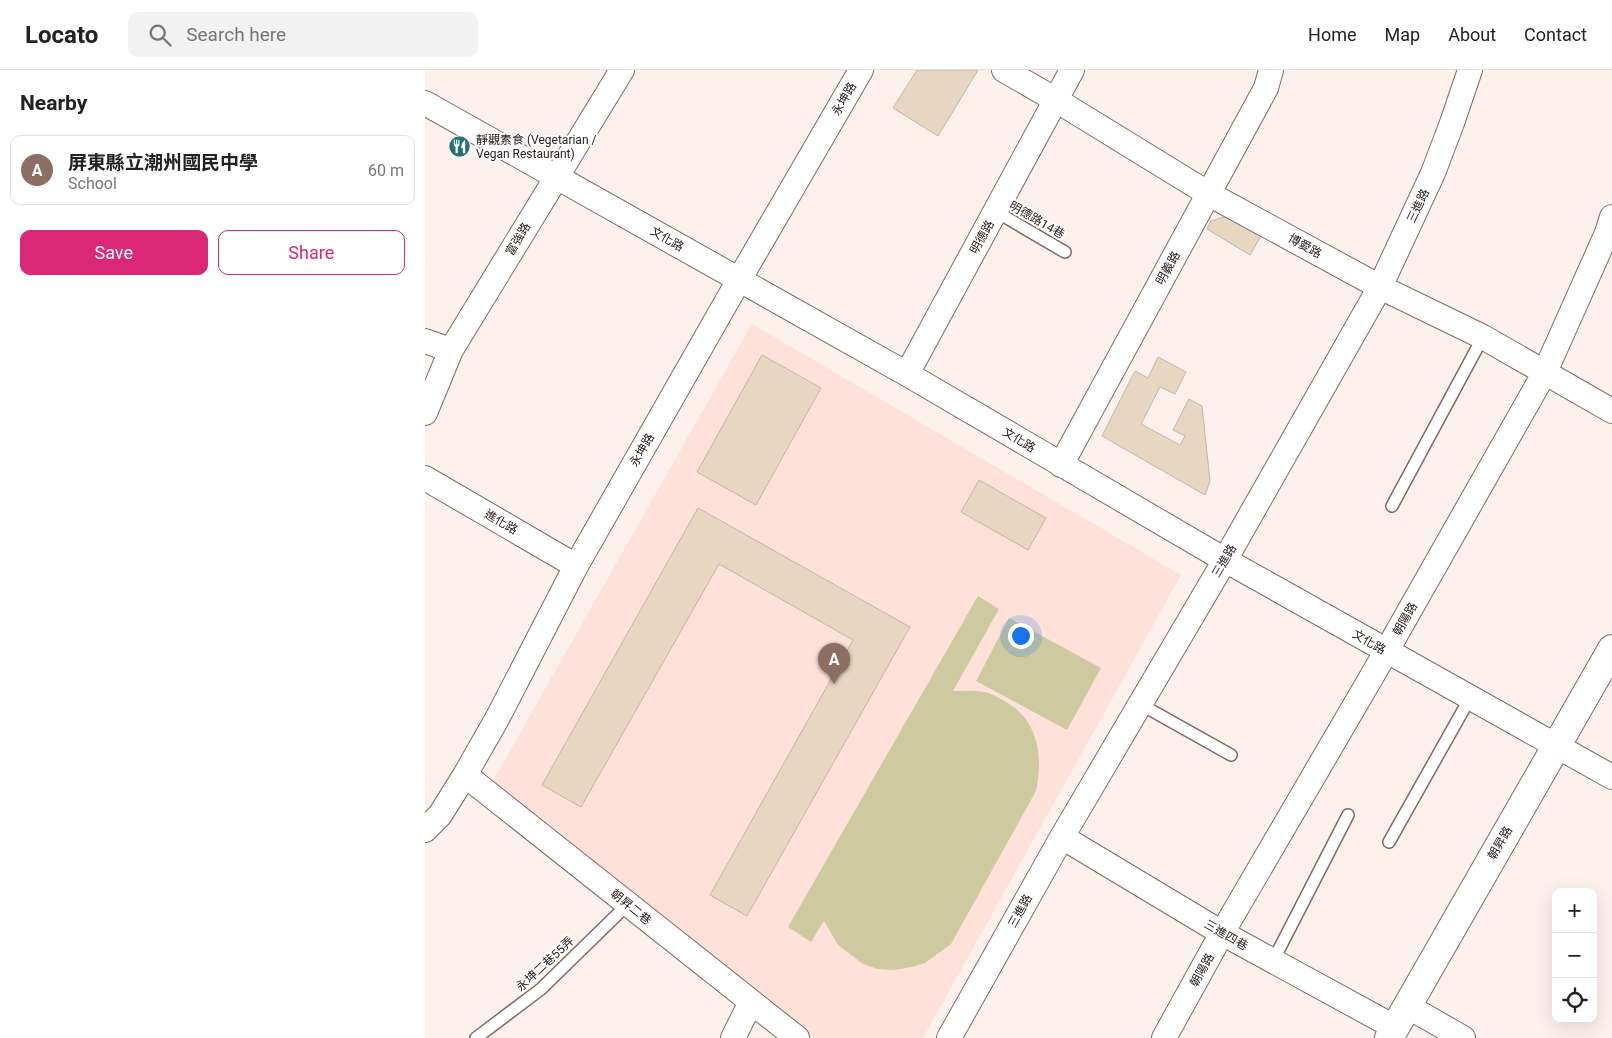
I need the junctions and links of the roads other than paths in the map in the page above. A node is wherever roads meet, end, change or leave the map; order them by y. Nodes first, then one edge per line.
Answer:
1 (622, 70) edge
2 (861, 70) edge
3 (1004, 70) edge
4 (1072, 70) edge
5 (1271, 70) edge
6 (1470, 70) edge
7 (1056, 100) junction
8 (425, 103) edge
9 (556, 176) junction
10 (1209, 194) junction
11 (995, 211) junction
12 (1610, 228) edge
13 (1065, 252) dead end
14 (739, 280) junction
15 (1380, 287) junction
16 (1483, 337) junction
17 (425, 341) edge
18 (451, 350) junction
19 (1545, 372) junction
20 (907, 374) junction
21 (1612, 411) edge
22 (425, 413) edge
23 (1061, 465) junction
24 (425, 478) edge
25 (1392, 506) dead end
26 (1225, 560) junction
27 (576, 566) junction
28 (1612, 649) edge
29 (1386, 652) junction
30 (1470, 698) junction
31 (1140, 704) junction
32 (1555, 746) junction
33 (1231, 755) dead end
34 (465, 775) junction
35 (1612, 777) edge
36 (1349, 815) dead end
37 (425, 830) edge
38 (1062, 837) junction
39 (1389, 842) dead end
40 (628, 904) junction
41 (1223, 934) junction
42 (1273, 961) junction
43 (751, 1002) junction
44 (1396, 1024) edge
45 (476, 1038) edge
46 (733, 1038) edge
47 (797, 1038) edge
48 (949, 1038) edge
49 (1164, 1038) edge
50 (1463, 1038) edge

1 - 9 street, 富強路
2 - 14 street, 永坤路
3 - 7 street, 博愛路
4 - 7 street, 明德路
5 - 10 street, 明義路
6 - 15 street, 三進路
7 - 10 street, 博愛路
7 - 11 street, 明德路
8 - 9 street, 文化路
9 - 14 street, 文化路
9 - 18 street, 富強路
10 - 15 street, 博愛路
10 - 23 street, 明義路
11 - 13 lane, 明德路14巷
11 - 20 street, 明德路
12 - 19 street, 朝陽路
14 - 20 street, 文化路
14 - 27 street, 永坤路
15 - 16 street, 博愛路
15 - 26 street, 三進路
16 - 19 street, 博愛路
16 - 25 lane
17 - 18 street
18 - 22 street, 富強路
19 - 21 street, 博愛路
19 - 29 street, 朝陽路
20 - 23 street, 文化路
23 - 26 street, 文化路
24 - 27 street, 進化路
26 - 29 street, 文化路
26 - 31 street, 三進路
27 - 34 street, 永坤路
28 - 32 main road, 朝昇路
29 - 30 street, 文化路
29 - 41 street, 朝陽路
30 - 32 street, 文化路
30 - 39 lane
31 - 33 lane
31 - 38 street, 三進路
32 - 35 street, 文化路
32 - 44 main road, 朝昇路
34 - 37 street, 永坤路
34 - 40 street, 朝昇二巷
36 - 42 lane
38 - 41 street, 三進四巷
38 - 48 street, 三進路
40 - 43 street, 朝昇二巷
40 - 45 lane, 永坤二巷55弄
41 - 42 street, 三進四巷
41 - 49 street, 朝陽路
42 - 44 street, 三進四巷
43 - 46 street
43 - 47 street, 朝昇二巷
44 - 50 street, 三進四巷

